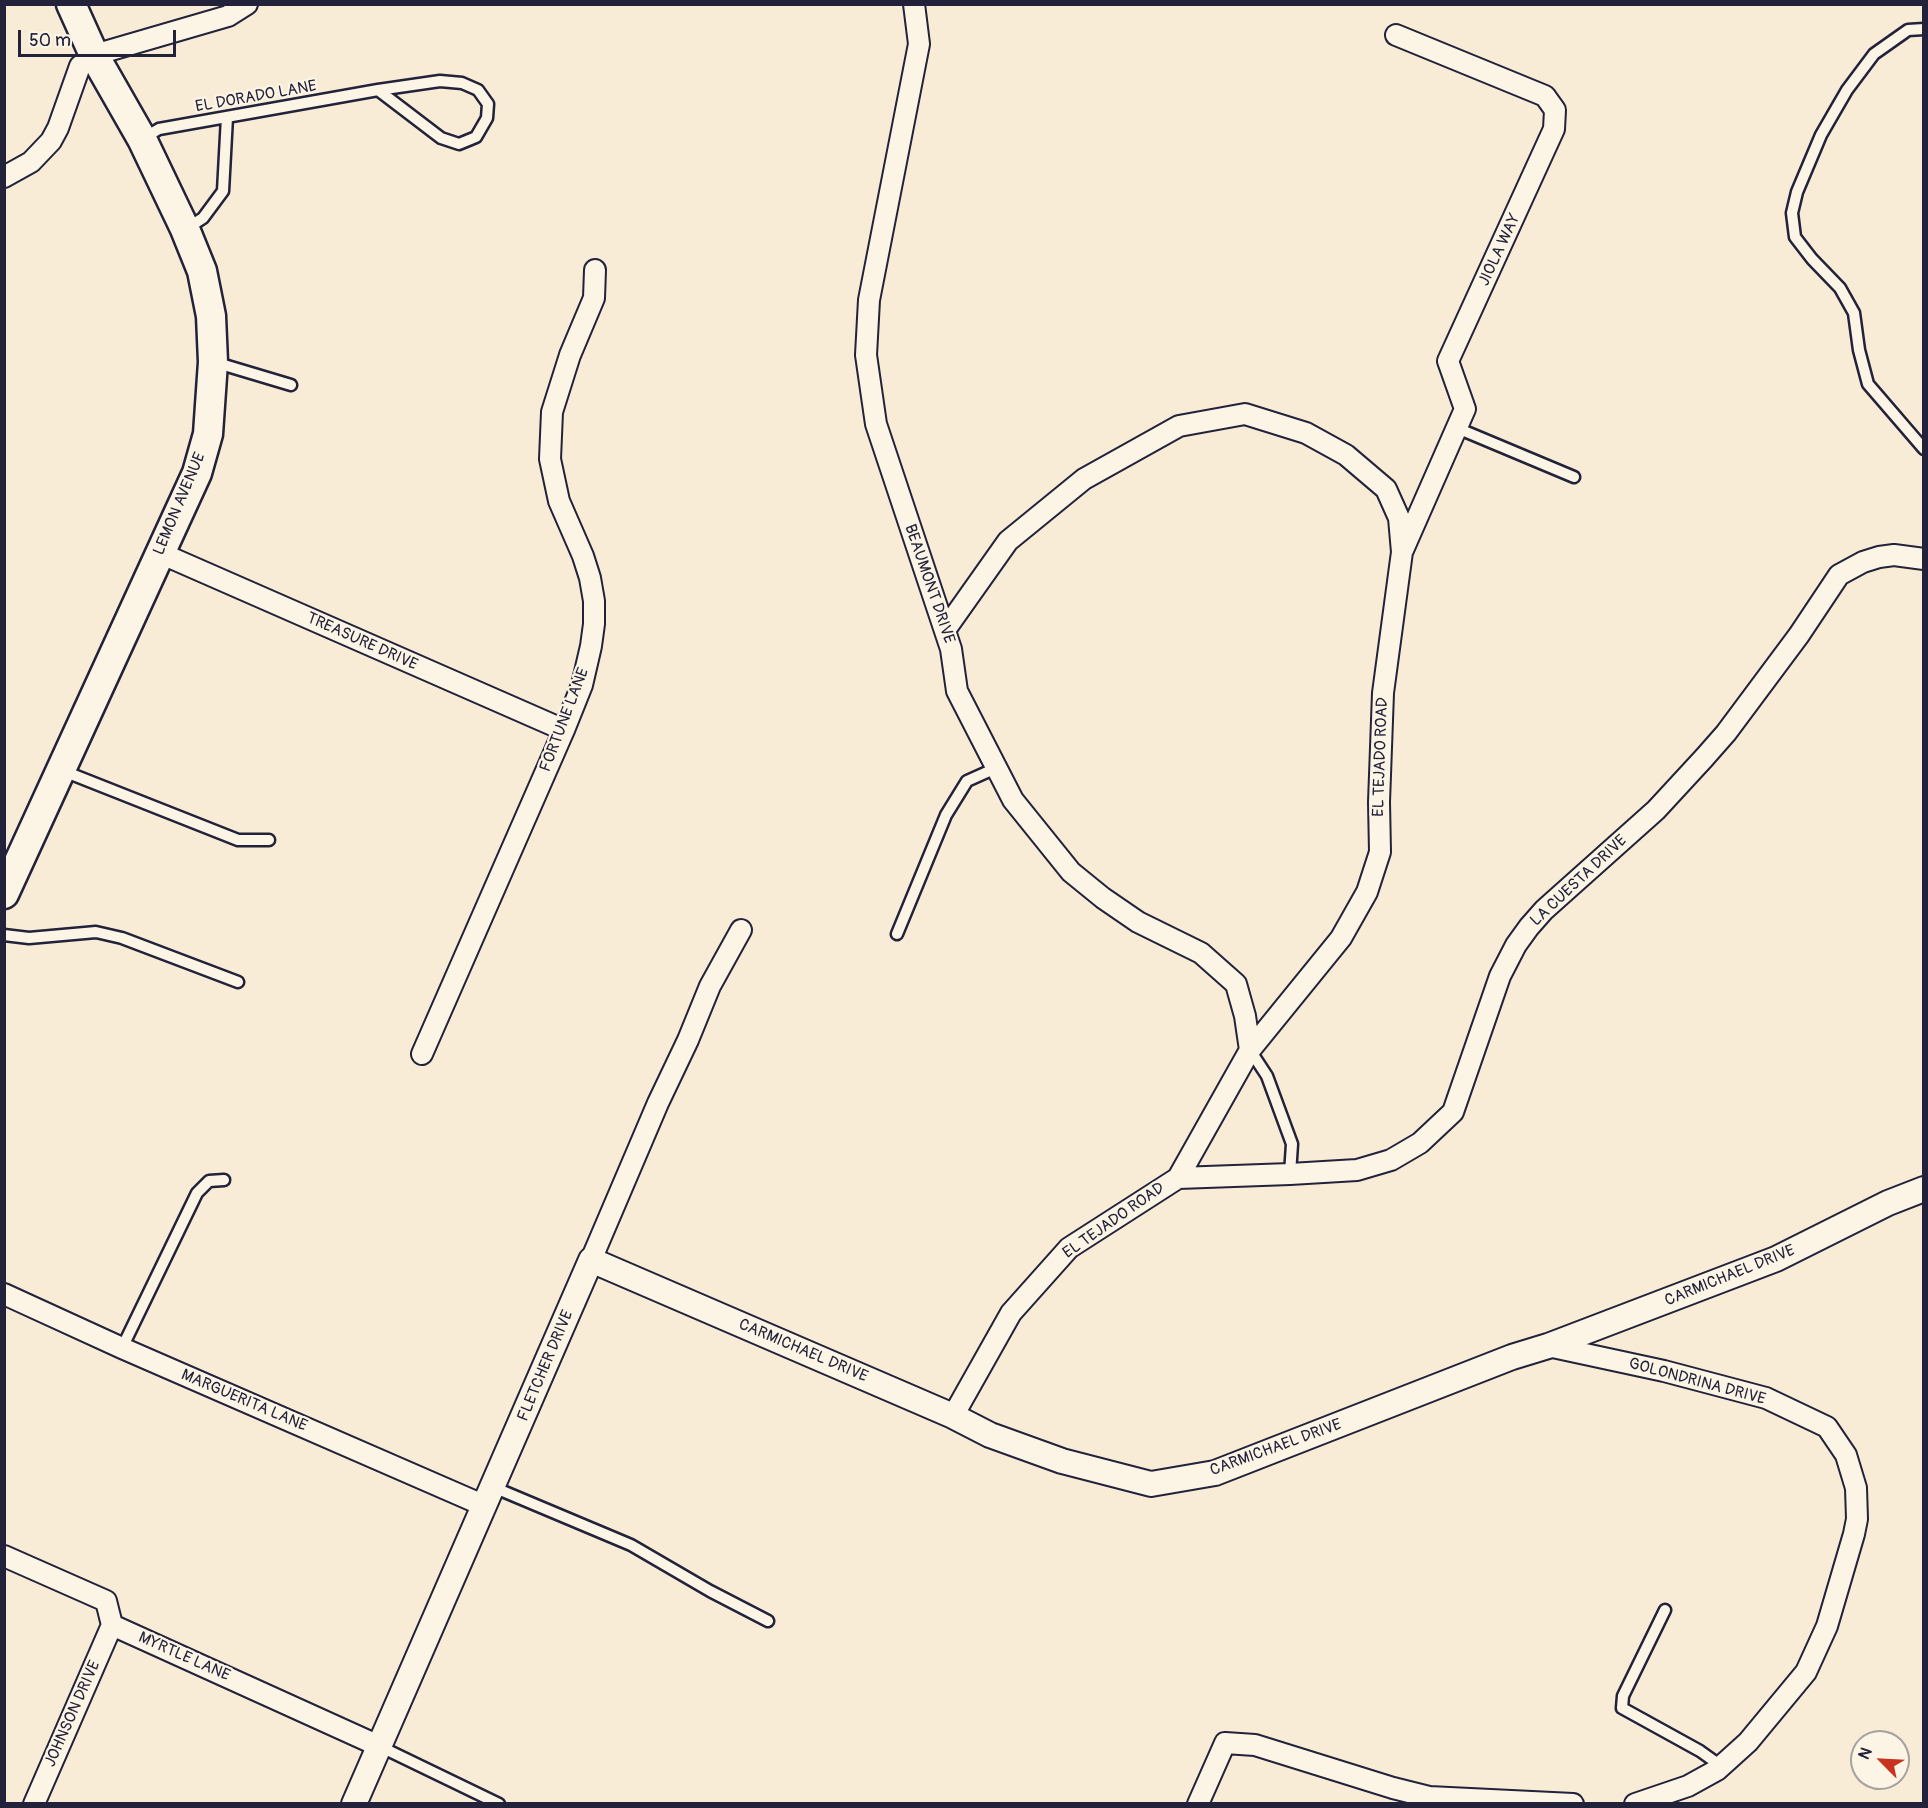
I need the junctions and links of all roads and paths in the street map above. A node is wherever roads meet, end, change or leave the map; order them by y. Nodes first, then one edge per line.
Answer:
1 (71, 4) edge
2 (247, 4) edge
3 (914, 4) edge
4 (1923, 29) edge
5 (1396, 35) dead end
6 (94, 55) junction
7 (378, 90) junction
8 (227, 117) junction
9 (142, 139) junction
10 (4, 177) edge
11 (185, 229) junction
12 (595, 270) dead end
13 (213, 362) junction
14 (291, 386) dead end
15 (1457, 428) junction
16 (1923, 449) edge
17 (1574, 477) dead end
18 (1402, 552) junction
19 (160, 553) junction
20 (1923, 559) edge
21 (945, 630) junction
22 (564, 730) junction
23 (996, 768) junction
24 (61, 770) junction
25 (269, 840) dead end
26 (4, 894) edge
27 (741, 930) dead end
28 (897, 934) dead end
29 (4, 935) edge
30 (238, 982) dead end
31 (1250, 1050) junction
32 (422, 1054) dead end
33 (1290, 1174) junction
34 (1178, 1178) junction
35 (224, 1180) dead end
36 (1923, 1189) edge
37 (591, 1260) junction
38 (4, 1294) edge
39 (1548, 1346) junction
40 (122, 1348) junction
41 (953, 1416) junction
42 (489, 1496) junction
43 (4, 1556) edge
44 (1665, 1610) dead end
45 (768, 1621) dead end
46 (112, 1624) junction
47 (379, 1746) junction
48 (1721, 1766) junction
49 (1389, 1796) edge
50 (1499, 1802) edge
51 (34, 1803) edge
52 (354, 1803) edge
53 (499, 1803) edge
54 (1198, 1803) edge
55 (1573, 1803) edge
56 (1635, 1803) edge

1 - 6 main road, LEMON AVENUE
2 - 6 street
3 - 21 street, BEAUMONT DRIVE
4 - 16 lane
5 - 15 street, JIOLA WAY
6 - 9 main road, LEMON AVENUE
6 - 10 street
7 - 7 lane, EL DORADO LANE
7 - 8 lane, EL DORADO LANE
8 - 9 lane, EL DORADO LANE
8 - 11 lane
9 - 11 main road, LEMON AVENUE
11 - 13 main road, LEMON AVENUE
12 - 22 street, FORTUNE LANE
13 - 14 lane
13 - 19 main road, LEMON AVENUE
15 - 17 lane
15 - 18 street, JIOLA WAY
18 - 21 street, EL TEJADO ROAD
18 - 31 street, EL TEJADO ROAD
19 - 22 street, TREASURE DRIVE
19 - 24 main road, LEMON AVENUE
20 - 33 street, LA CUESTA DRIVE
21 - 23 street, BEAUMONT DRIVE
22 - 32 street, FORTUNE LANE
23 - 28 lane
23 - 31 street, BEAUMONT DRIVE
24 - 25 lane
24 - 26 main road, LEMON AVENUE
27 - 37 street, FLETCHER DRIVE
29 - 30 lane
31 - 33 lane
31 - 34 street, EL TEJADO ROAD
33 - 34 street, LA CUESTA DRIVE
34 - 41 street, EL TEJADO ROAD
35 - 40 lane
36 - 39 street, CARMICHAEL DRIVE
37 - 41 street, CARMICHAEL DRIVE
37 - 42 street, FLETCHER DRIVE
38 - 40 street, MARGUERITA LANE
39 - 41 street, CARMICHAEL DRIVE
39 - 48 street, GOLONDRINA DRIVE
40 - 42 street, MARGUERITA LANE
42 - 45 lane
42 - 47 street, FLETCHER DRIVE
43 - 46 street
44 - 48 lane
46 - 47 street, MYRTLE LANE
46 - 51 street, JOHNSON DRIVE
47 - 52 street, FLETCHER DRIVE
47 - 53 lane
48 - 56 street, GOLONDRINA DRIVE
49 - 50 street
49 - 54 street
50 - 55 street

